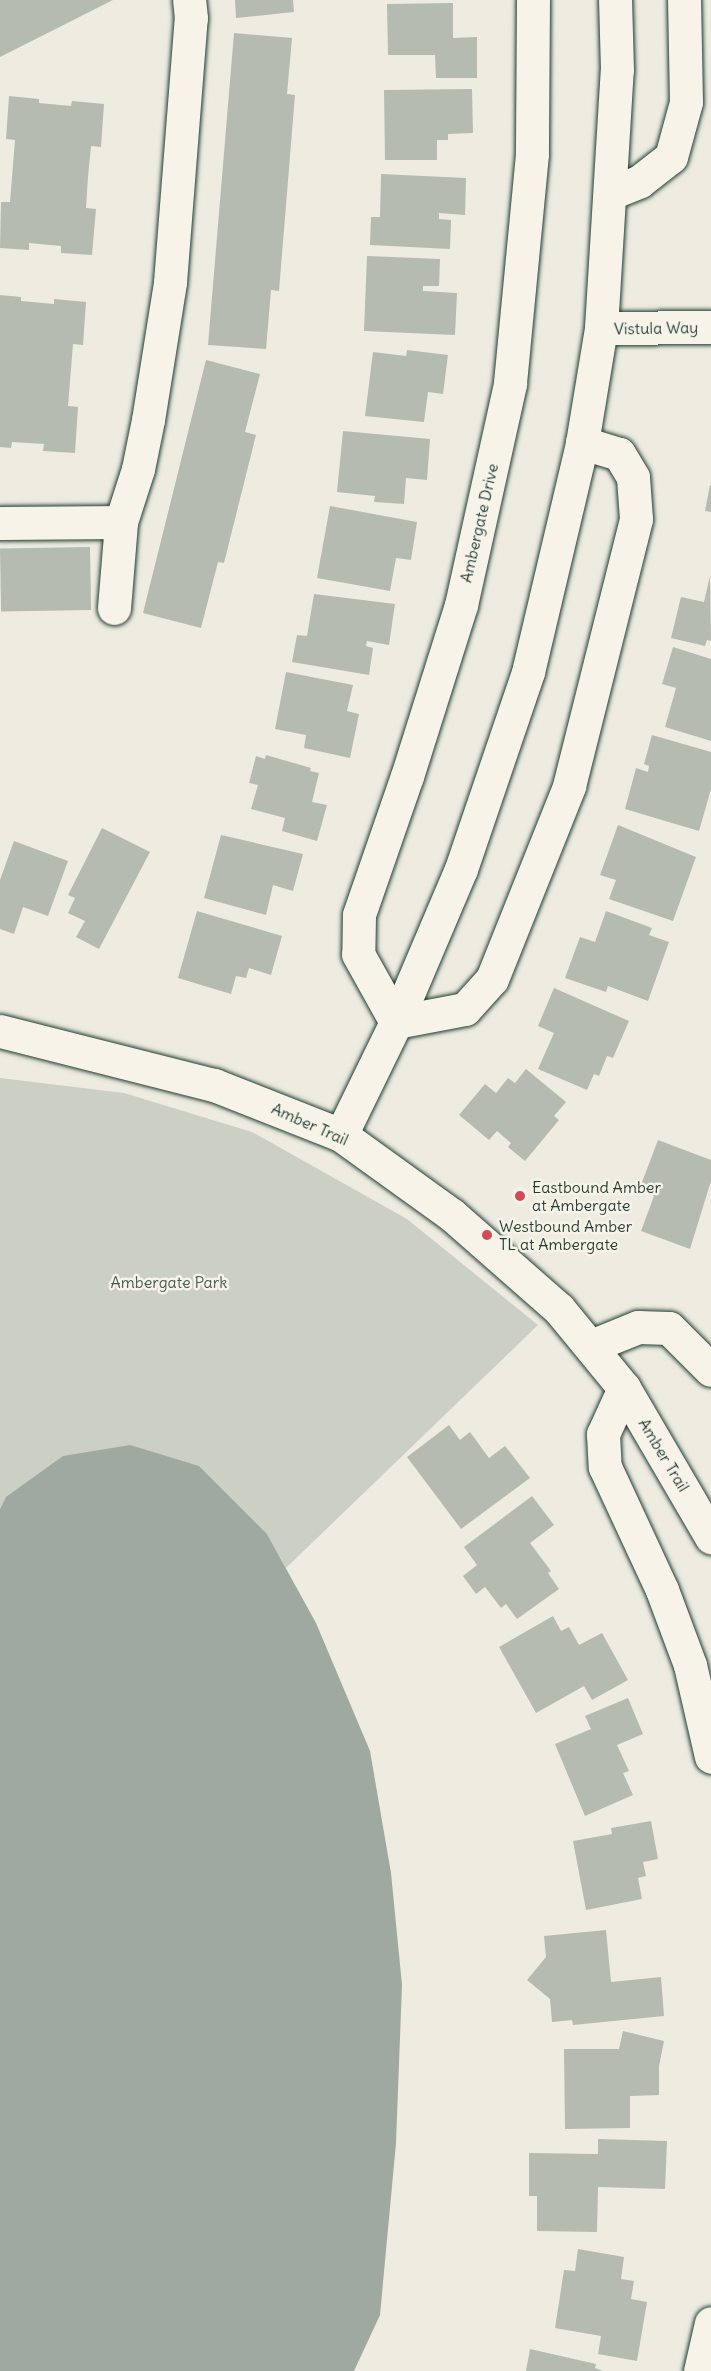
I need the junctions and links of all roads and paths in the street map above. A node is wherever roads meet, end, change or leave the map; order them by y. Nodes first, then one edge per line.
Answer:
1 (189, 0) edge
2 (533, 0) edge
3 (615, 0) edge
4 (684, 0) edge
5 (611, 193) junction
6 (711, 327) edge
7 (601, 328) junction
8 (582, 442) junction
9 (121, 522) junction
10 (0, 523) edge
11 (114, 608) dead end
12 (396, 1022) junction
13 (0, 1030) edge
14 (341, 1134) junction
15 (591, 1346) junction
16 (711, 1370) edge
17 (624, 1388) junction
18 (711, 1538) edge
19 (711, 1757) edge
20 (711, 2323) edge
21 (700, 2371) edge

1 - 9 street
2 - 12 street, Ambergate Drive
3 - 5 street
4 - 5 street
5 - 7 street
6 - 7 street, Vistula Way
7 - 8 street
8 - 12 street
8 - 12 street
9 - 10 street
9 - 11 street
12 - 14 street
13 - 14 street, Amber Trail
14 - 15 street, Amber Trail
15 - 16 street
15 - 17 street, Amber Trail
17 - 18 street, Amber Trail
17 - 19 street
20 - 21 street

